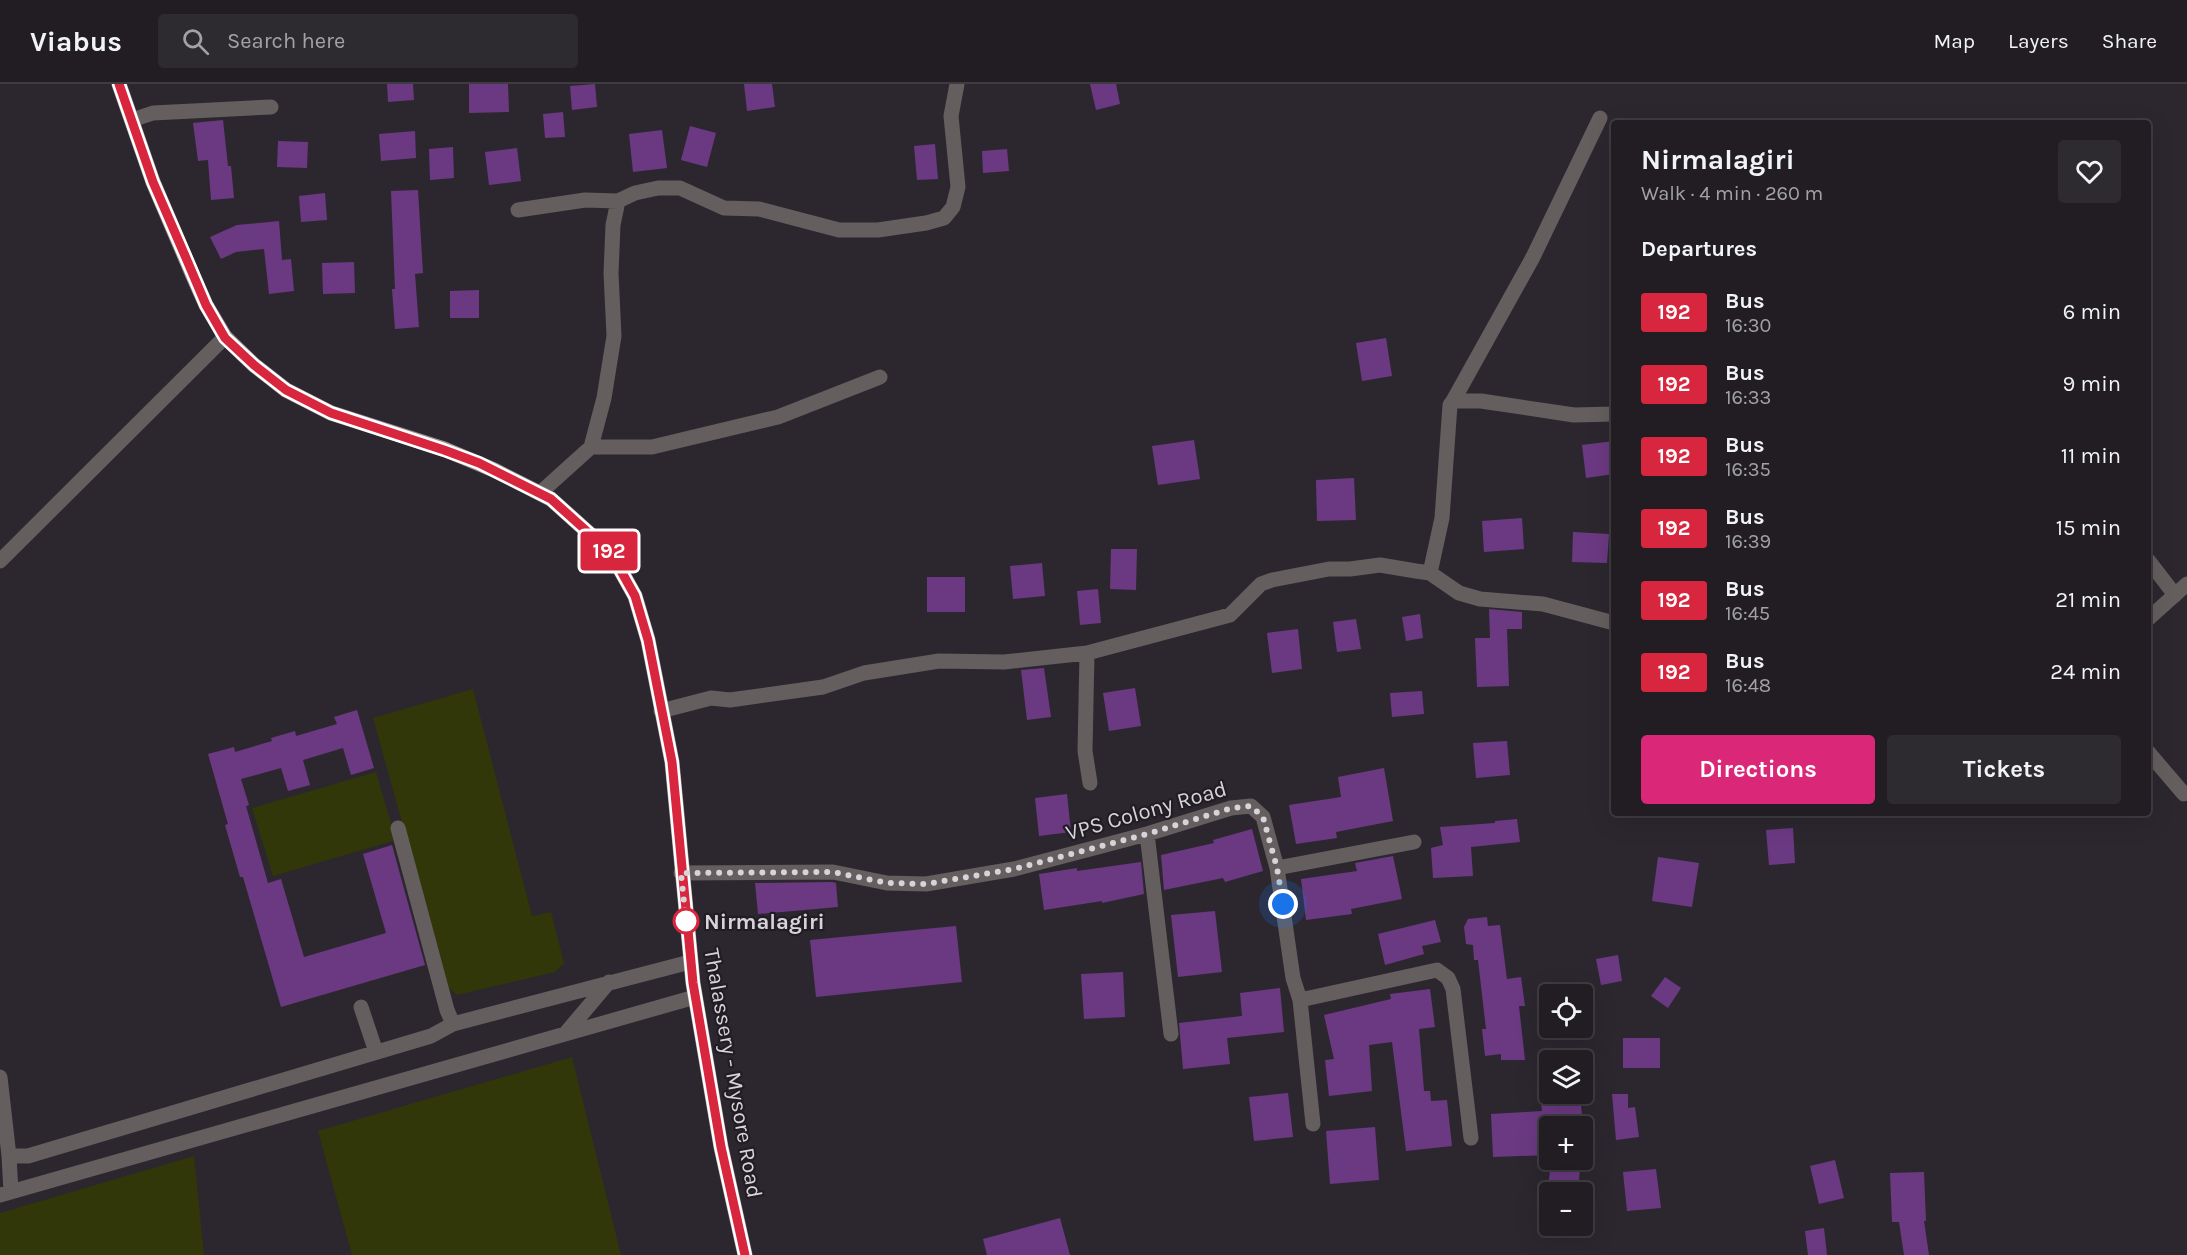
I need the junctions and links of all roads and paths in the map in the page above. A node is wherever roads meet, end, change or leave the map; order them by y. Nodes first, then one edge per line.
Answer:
1 (119, 84) edge
2 (957, 84) edge
3 (271, 107) dead end
4 (1600, 118) dead end
5 (132, 120) junction
6 (618, 201) junction
7 (518, 210) dead end
8 (225, 338) junction
9 (880, 377) dead end
10 (1454, 401) junction
11 (1611, 414) edge
12 (591, 447) junction
13 (540, 493) junction
14 (0, 561) edge
15 (2151, 564) edge
16 (1430, 573) junction
17 (2187, 584) edge
18 (2175, 595) junction
19 (2151, 616) edge
20 (1611, 622) edge
21 (1087, 653) junction
22 (662, 711) junction
23 (2151, 756) edge
24 (1090, 783) dead end
25 (2187, 793) edge
26 (398, 828) dead end
27 (1147, 834) junction
28 (1414, 842) dead end
29 (1277, 868) junction
30 (681, 873) junction
31 (690, 962) junction
32 (609, 982) junction
33 (695, 997) junction
34 (1300, 1000) junction
35 (361, 1007) dead end
36 (453, 1024) junction
37 (566, 1034) junction
38 (1171, 1034) dead end
39 (376, 1052) junction
40 (0, 1077) edge
41 (1313, 1124) dead end
42 (1472, 1138) dead end
43 (9, 1156) junction
44 (5, 1193) edge
45 (745, 1255) edge

1 - 5 main road, Thalassery - Mysore Road
2 - 6 street
3 - 5 street
4 - 10 street
5 - 8 main road, Thalassery - Mysore Road
6 - 7 street
6 - 12 street
8 - 13 main road, Thalassery - Mysore Road
8 - 14 street
9 - 12 street
10 - 11 street
10 - 16 street
12 - 13 street
13 - 22 main road, Thalassery - Mysore Road
15 - 18 street
16 - 20 street
16 - 21 street
17 - 18 street
18 - 19 street
21 - 22 street
21 - 24 street
22 - 30 main road, Thalassery - Mysore Road
23 - 25 street
26 - 36 street
27 - 29 street, VPS Colony Road
27 - 30 street, VPS Colony Road
27 - 38 street
28 - 29 street
29 - 34 street, VPS Colony Road
30 - 31 main road, Thalassery - Mysore Road
31 - 32 street
31 - 33 main road, Thalassery - Mysore Road
32 - 36 street
32 - 37 street
33 - 37 street
33 - 45 main road, Thalassery - Mysore Road
34 - 41 street, VPS Colony Road
34 - 42 street
35 - 39 street
36 - 39 street
37 - 44 street
39 - 43 street
40 - 43 street
43 - 44 street

